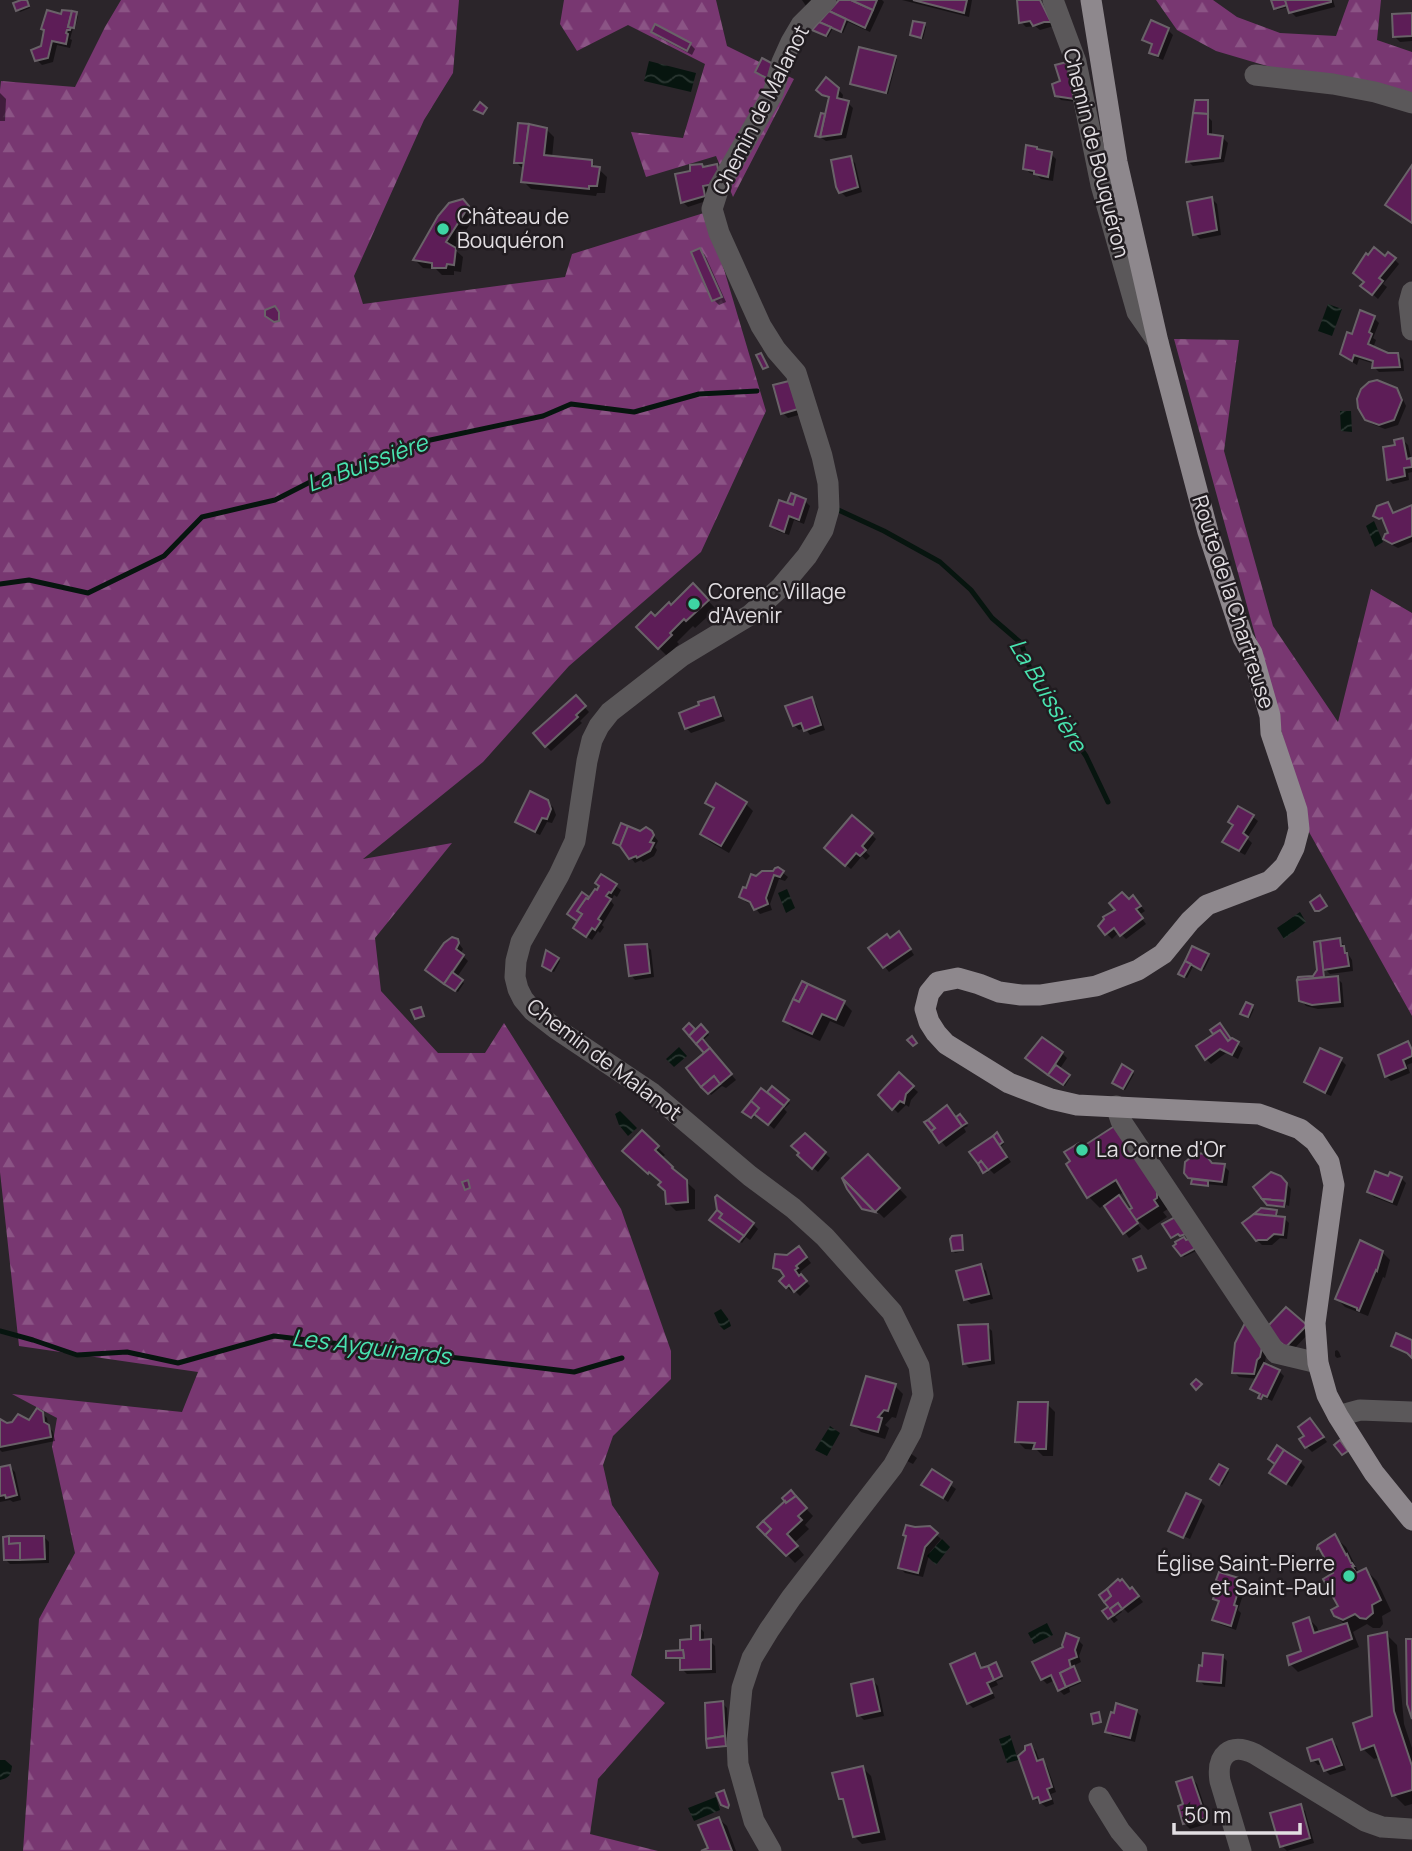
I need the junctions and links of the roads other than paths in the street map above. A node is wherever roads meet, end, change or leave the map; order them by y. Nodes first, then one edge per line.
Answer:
1 (826, 0) edge
2 (1053, 0) edge
3 (1091, 0) edge
4 (1255, 75) dead end
5 (1412, 103) edge
6 (1412, 292) edge
7 (1412, 330) edge
8 (1158, 342) junction
9 (1116, 1107) junction
10 (1318, 1363) junction
11 (1412, 1412) edge
12 (1338, 1416) junction
13 (1412, 1520) edge
14 (1099, 1797) dead end
15 (1412, 1829) edge
16 (771, 1851) edge
17 (1137, 1851) edge
18 (1241, 1851) edge

1 - 16 street, Chemin de Malanot
2 - 8 street, Chemin de Bouquéron
3 - 8 main road, Route de la Chartreuse
4 - 5 street
6 - 7 street
8 - 9 main road, Route de la Chartreuse
9 - 10 street
9 - 10 main road, Route de la Chartreuse
10 - 12 main road, Route de la Chartreuse
11 - 12 street
12 - 13 main road, Route de la Chartreuse
14 - 17 street
15 - 18 street

